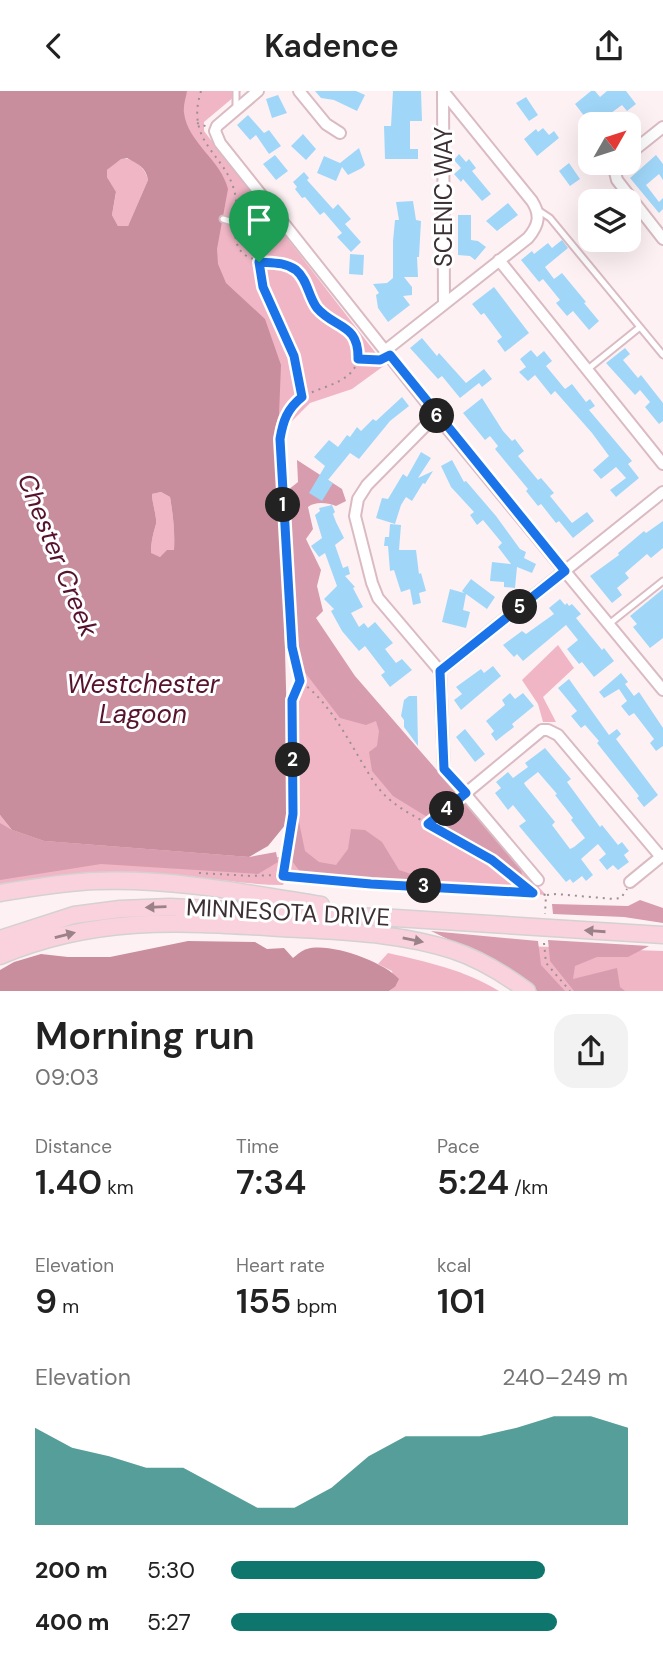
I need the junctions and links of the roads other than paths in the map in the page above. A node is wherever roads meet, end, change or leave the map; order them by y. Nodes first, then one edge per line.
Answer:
1 (236, 91) edge
2 (258, 91) edge
3 (299, 91) edge
4 (443, 91) edge
5 (236, 109) junction
6 (663, 127) edge
7 (340, 133) dead end
8 (641, 145) edge
9 (619, 175) edge
10 (538, 215) junction
11 (222, 219) dead end
12 (236, 223) road end
13 (663, 239) edge
14 (499, 260) junction
15 (444, 304) junction
16 (640, 327) junction
17 (388, 353) junction
18 (663, 355) edge
19 (587, 370) junction
20 (436, 415) junction
21 (663, 464) edge
22 (663, 492) edge
23 (565, 571) junction
24 (663, 581) edge
25 (609, 624) junction
26 (440, 671) junction
27 (659, 677) edge
28 (663, 690) edge
29 (466, 793) junction
30 (662, 856) edge
31 (538, 880) dead end
32 (630, 882) road end
33 (0, 894) edge
34 (396, 918) junction
35 (663, 935) edge
36 (0, 939) edge
37 (0, 956) edge
38 (527, 991) edge

1 - 5 lane
2 - 5 street
3 - 7 street
4 - 10 street
4 - 15 street, SCENIC WAY
5 - 17 street
6 - 8 street
9 - 13 street
10 - 14 street
10 - 16 lane
11 - 12 lane
14 - 15 street
14 - 19 street
15 - 17 street
16 - 18 lane
16 - 19 lane
17 - 20 street
19 - 21 street
20 - 23 street
20 - 26 street
22 - 23 street
23 - 25 street
23 - 26 street
24 - 25 lane
25 - 27 street
26 - 29 street
27 - 28 street
29 - 30 street
29 - 31 street
30 - 32 street
33 - 34 main road
35 -> 34 main road, MINNESOTA DRIVE
34 -> 36 main road, MINNESOTA DRIVE
37 -> 38 main road, MINNESOTA DRIVE

